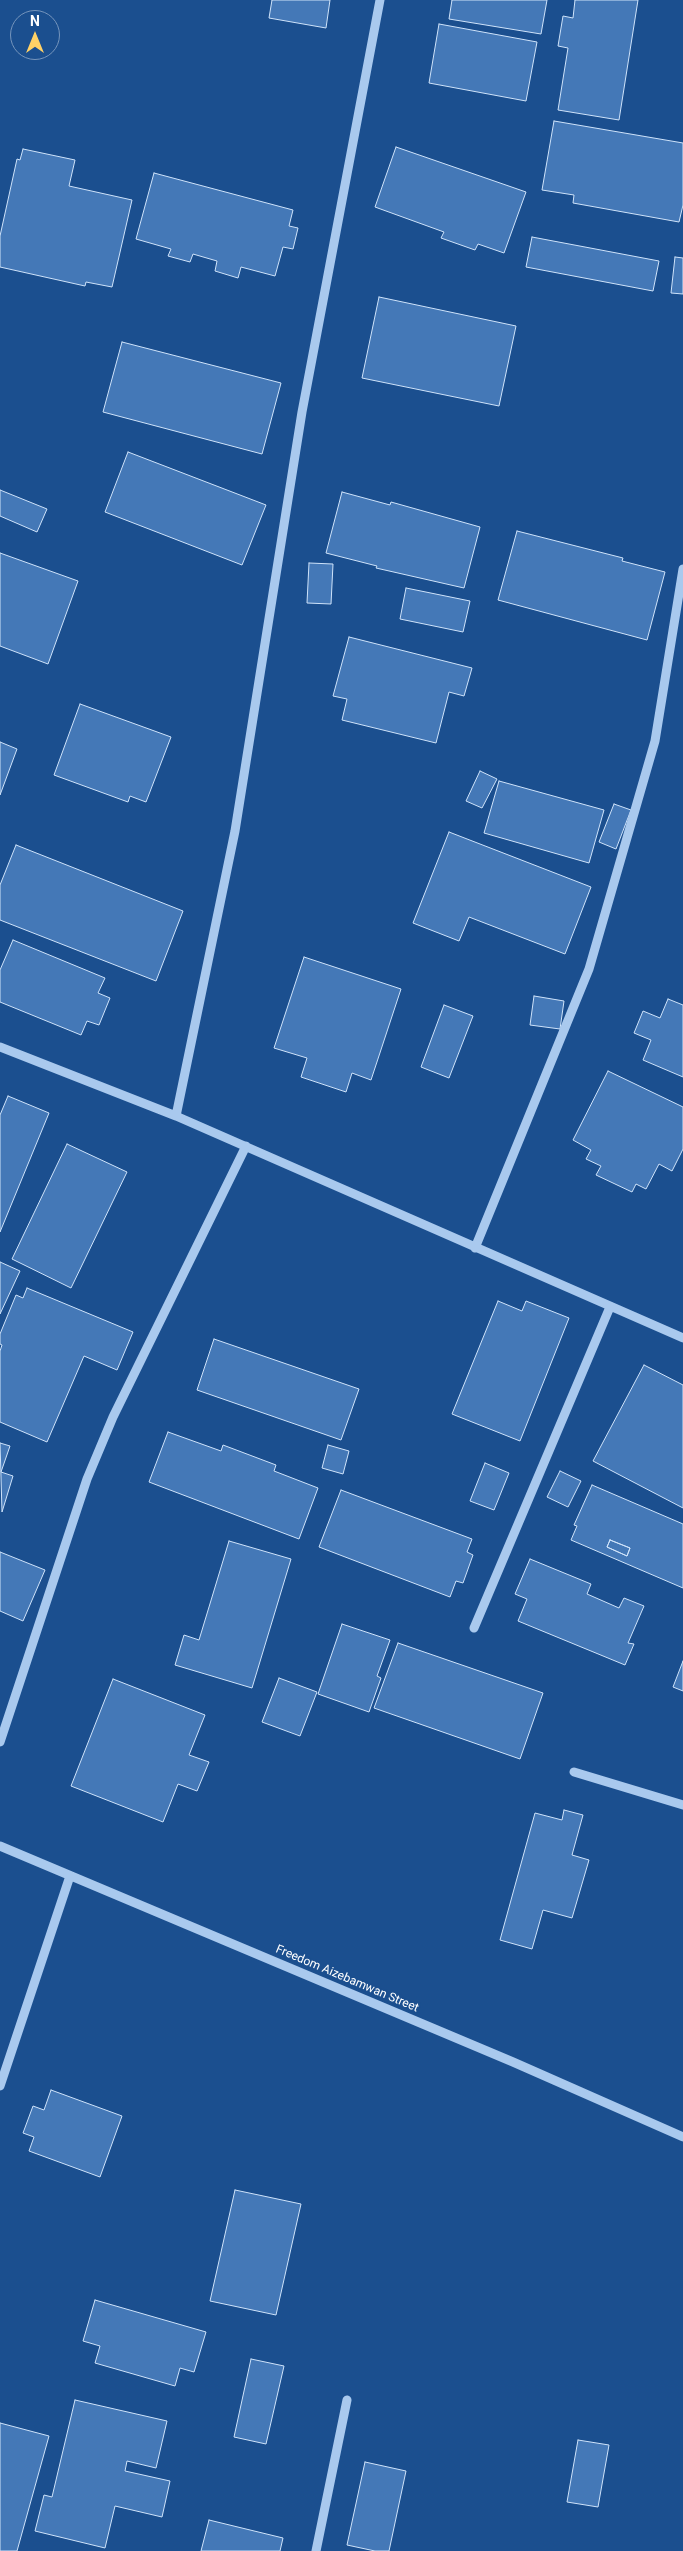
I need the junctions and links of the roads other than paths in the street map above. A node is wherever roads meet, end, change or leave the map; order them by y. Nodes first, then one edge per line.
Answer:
1 (380, 0) edge
2 (683, 570) edge
3 (0, 1047) edge
4 (176, 1116) junction
5 (246, 1146) junction
6 (475, 1248) junction
7 (610, 1307) junction
8 (683, 1338) edge
9 (474, 1628) dead end
10 (0, 1742) edge
11 (574, 1772) dead end
12 (683, 1805) edge
13 (0, 1846) edge
14 (70, 1876) junction
15 (0, 2086) edge
16 (683, 2136) edge
17 (347, 2400) dead end
18 (316, 2551) edge

1 - 4 street
2 - 6 street
3 - 4 street
4 - 5 street
5 - 6 street
5 - 10 street
6 - 7 street
7 - 8 street
7 - 9 street
11 - 12 street
13 - 14 street, Freedom Aizebamwan Street
14 - 15 street
14 - 16 street, Freedom Aizebamwan Street
17 - 18 street

